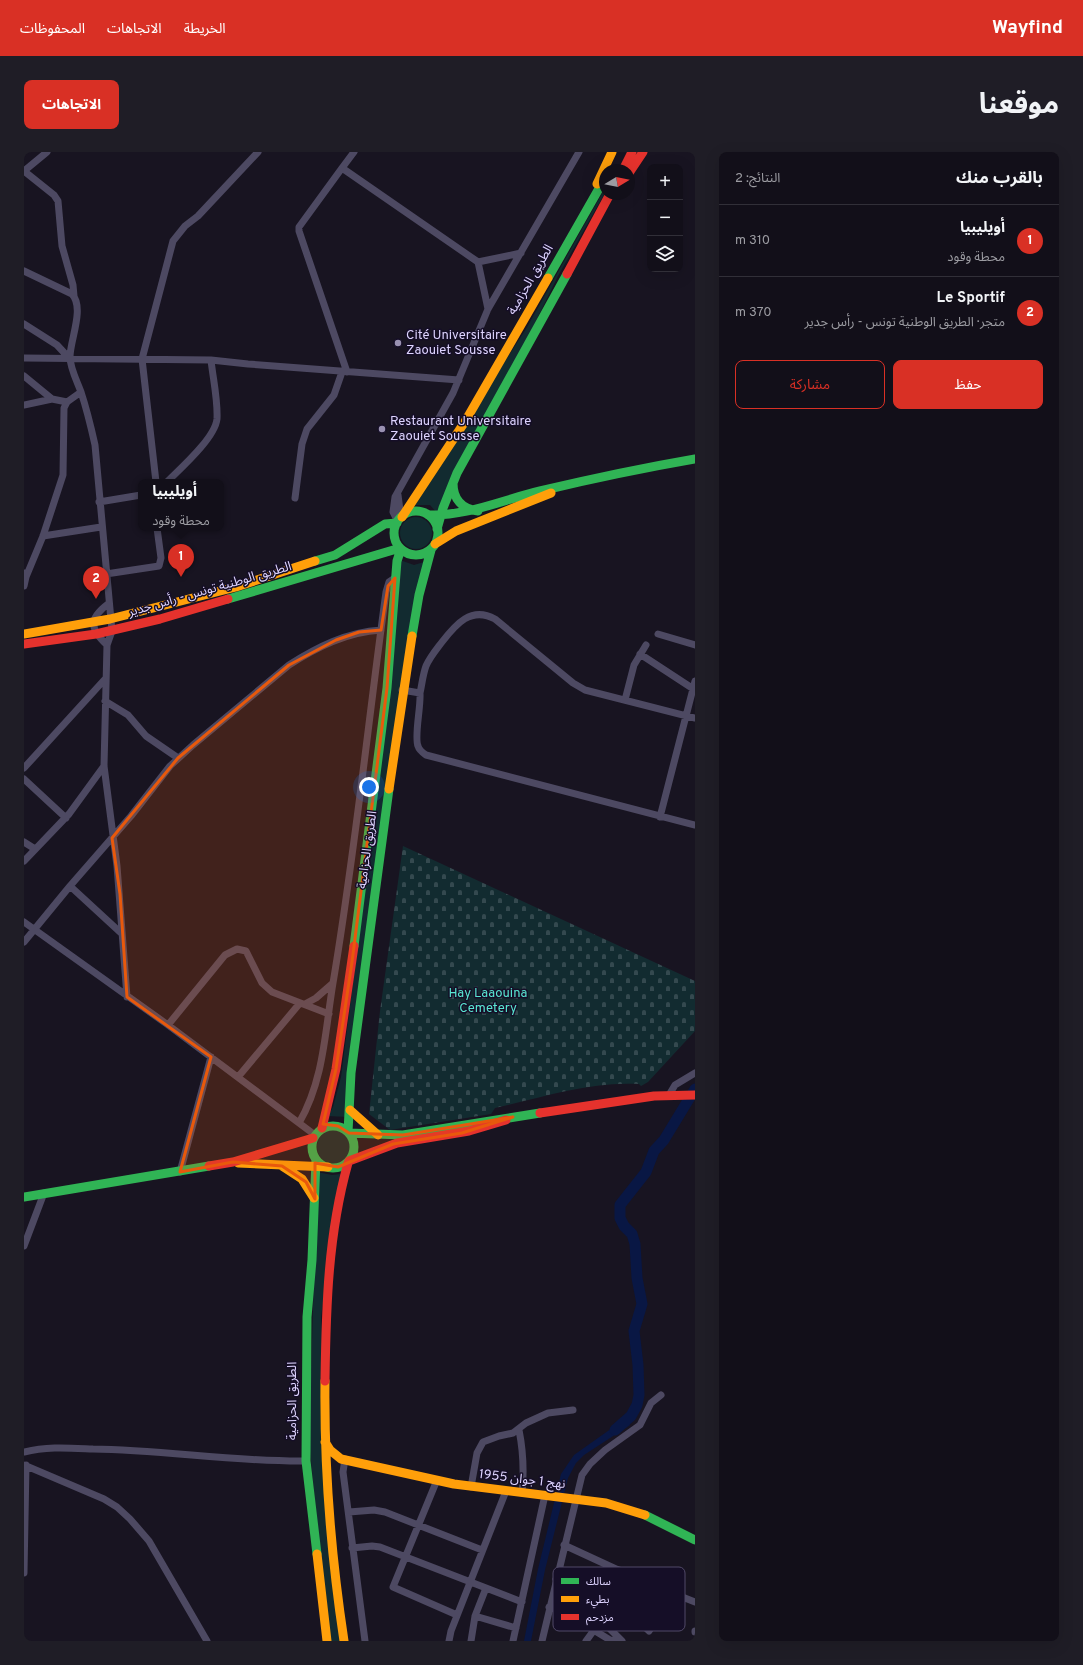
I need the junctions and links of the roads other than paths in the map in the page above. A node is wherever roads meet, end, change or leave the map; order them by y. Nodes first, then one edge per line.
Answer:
1 (47, 152) edge
2 (258, 152) edge
3 (354, 152) edge
4 (579, 152) edge
5 (612, 152) edge
6 (620, 152) edge
7 (632, 152) edge
8 (643, 152) edge
9 (613, 164) edge
10 (626, 164) edge
11 (635, 164) edge
12 (342, 168) junction
13 (24, 171) edge
14 (599, 188) edge
15 (607, 200) edge
16 (610, 200) edge
17 (584, 213) junction
18 (596, 220) junction
19 (521, 253) junction
20 (478, 262) junction
21 (24, 271) edge
22 (74, 296) junction
23 (488, 309) junction
24 (24, 324) edge
25 (24, 358) edge
26 (70, 359) junction
27 (142, 359) junction
28 (211, 360) junction
29 (345, 372) junction
30 (24, 376) edge
31 (459, 380) junction
32 (81, 392) junction
33 (52, 399) junction
34 (67, 402) junction
35 (24, 405) edge
36 (695, 459) edge
37 (156, 479) edge
38 (170, 479) edge
39 (453, 482) junction
40 (560, 488) junction
41 (138, 496) edge
42 (295, 498) dead end
43 (99, 502) junction
44 (478, 511) junction
45 (428, 515) junction
46 (441, 516) junction
47 (400, 520) junction
48 (101, 527) junction
49 (438, 529) junction
50 (157, 531) edge
51 (43, 536) junction
52 (433, 547) junction
53 (400, 548) junction
54 (372, 557) junction
55 (25, 574) edge
56 (106, 574) junction
57 (395, 575) junction
58 (24, 586) edge
59 (108, 604) junction
60 (110, 619) junction
61 (93, 622) junction
62 (381, 630) junction
63 (112, 631) junction
64 (24, 634) edge
65 (96, 634) junction
66 (658, 634) dead end
67 (24, 644) edge
68 (107, 645) junction
69 (646, 645) dead end
70 (695, 645) edge
71 (640, 654) junction
72 (106, 678) junction
73 (695, 681) edge
74 (694, 689) edge
75 (402, 690) junction
76 (420, 693) junction
77 (625, 700) junction
78 (105, 701) junction
79 (687, 716) junction
80 (695, 718) edge
81 (178, 758) junction
82 (104, 766) junction
83 (24, 768) edge
84 (24, 779) edge
85 (660, 817) junction
86 (66, 818) junction
87 (695, 826) edge
88 (112, 838) junction
89 (24, 842) edge
90 (35, 849) junction
91 (24, 861) edge
92 (70, 886) junction
93 (24, 922) edge
94 (34, 929) junction
95 (122, 933) junction
96 (24, 942) edge
97 (332, 984) junction
98 (127, 997) junction
99 (302, 1004) junction
100 (329, 1014) junction
101 (168, 1025) junction
102 (211, 1056) junction
103 (695, 1073) edge
104 (238, 1077) junction
105 (672, 1095) junction
106 (695, 1095) edge
107 (350, 1110) junction
108 (513, 1118) junction
109 (298, 1123) junction
110 (348, 1133) junction
111 (317, 1134) junction
112 (378, 1135) junction
113 (233, 1162) junction
114 (349, 1162) junction
115 (316, 1164) junction
116 (282, 1166) junction
117 (180, 1172) junction
118 (44, 1193) junction
119 (24, 1197) edge
120 (315, 1199) junction
121 (24, 1246) edge
122 (661, 1395) dead end
123 (573, 1410) dead end
124 (518, 1430) junction
125 (325, 1442) junction
126 (24, 1452) edge
127 (343, 1459) junction
128 (306, 1462) junction
129 (25, 1465) edge
130 (327, 1470) junction
131 (437, 1480) junction
132 (471, 1487) junction
133 (506, 1491) junction
134 (522, 1493) junction
135 (549, 1496) junction
136 (575, 1499) junction
137 (348, 1512) junction
138 (418, 1525) junction
139 (695, 1540) edge
140 (564, 1545) junction
141 (352, 1548) junction
142 (482, 1550) junction
143 (406, 1556) junction
144 (559, 1567) edge
145 (612, 1567) edge
146 (24, 1573) edge
147 (471, 1582) junction
148 (486, 1588) junction
149 (553, 1591) edge
150 (685, 1598) edge
151 (522, 1602) junction
152 (695, 1602) edge
153 (549, 1608) junction
154 (553, 1609) edge
155 (457, 1615) junction
156 (475, 1616) junction
157 (516, 1628) junction
158 (593, 1631) edge
159 (596, 1631) edge
160 (612, 1631) edge
161 (543, 1640) edge
162 (207, 1641) edge
163 (327, 1641) edge
164 (344, 1641) edge
165 (365, 1641) edge
166 (449, 1641) edge
167 (471, 1641) edge
168 (513, 1641) edge
169 (586, 1641) edge
170 (616, 1641) edge
171 (622, 1641) edge

1 - 13 street
2 - 27 street
3 - 12 street
4 - 19 street
5 - 17 main road
6 - 9 main road
7 - 10 main road
8 - 11 main road
12 - 20 street
12 - 29 street
13 - 22 street
14 - 17 main road, الطريق الحزامية
15 - 18 main road
16 - 18 main road
17 - 47 main road, الطريق الحزامية
18 - 39 main road
19 - 20 street
19 - 23 street
20 - 23 street
21 - 22 street
22 - 26 street
23 - 31 street
24 - 26 street
25 - 26 street
26 - 27 street
26 - 32 street
27 - 28 street
27 - 37 street
28 - 29 street
28 - 38 street
29 - 31 street
29 - 42 street
30 - 33 street
31 - 47 street
32 - 34 street
32 - 43 street
33 - 34 street
33 - 35 street
34 - 51 street
36 - 40 main road
39 - 44 main road
39 - 46 main road
40 - 44 main road
40 - 52 main road
41 - 43 street
43 - 48 street
44 - 46 main road
45 - 46 main road
45 - 47 main road
45 - 49 main road
46 - 49 main road
47 - 53 main road
47 - 60 main road, الطريق الوطنية تونس - رأس جدير
48 - 51 street
48 - 56 street
49 - 52 main road
50 - 56 street
51 - 55 street
52 - 53 main road
52 - 75 main road, الطريق الحزامية
53 - 54 main road, الطريق الوطنية تونس - رأس جدير
53 - 57 main road, الطريق الحزامية
54 - 57 main road
54 - 63 main road, الطريق الوطنية تونس - رأس جدير
55 - 58 street
56 - 59 street
57 - 62 street
57 - 111 main road, الطريق الحزامية
59 - 60 street
59 - 61 street
60 - 61 main road, الطريق الوطنية تونس - رأس جدير
60 - 63 street
61 - 64 main road, الطريق الوطنية تونس - رأس جدير
61 - 65 street
62 - 81 street
62 - 97 street
63 - 65 main road, الطريق الوطنية تونس - رأس جدير
63 - 68 street
65 - 67 main road, الطريق الوطنية تونس - رأس جدير
65 - 68 street
66 - 70 street
68 - 72 street
69 - 71 street
71 - 74 street
71 - 77 street
72 - 78 street
72 - 83 street
73 - 74 street
74 - 79 street
75 - 76 street
75 - 107 main road, الطريق الحزامية
76 - 77 street
76 - 85 street
77 - 79 street
78 - 81 street
78 - 82 street
79 - 80 street
79 - 85 street
81 - 88 street
82 - 86 street
82 - 88 street
84 - 86 street
85 - 87 street
86 - 90 street
88 - 92 street
88 - 95 street
89 - 90 street
90 - 91 street
92 - 94 street
92 - 95 street
93 - 94 street
94 - 96 street
94 - 98 street
95 - 98 street
97 - 99 street
97 - 100 street
98 - 101 street
99 - 100 street
99 - 101 street
99 - 104 street
100 - 109 street
101 - 102 street
102 - 104 street
102 - 117 street
103 - 105 street
104 - 109 street
105 - 106 main road
105 - 108 main road
107 - 110 main road, الطريق الحزامية
107 - 112 main road
108 - 112 main road
108 - 114 main road
109 - 111 street
110 - 111 main road
110 - 112 main road
110 - 114 main road, الطريق الحزامية
111 - 113 main road
111 - 115 main road, الطريق الحزامية
113 - 116 main road
113 - 117 main road
114 - 115 main road
114 - 125 main road, الطريق الحزامية
115 - 116 main road
115 - 120 main road, الطريق الحزامية
116 - 120 main road
117 - 118 main road
118 - 119 main road
118 - 121 street
120 - 128 main road, الطريق الحزامية
122 - 136 street
123 - 124 street
124 - 132 street
124 - 134 street
125 - 127 main road
125 - 130 main road, الطريق الحزامية
126 - 128 street
127 - 130 main road
127 - 131 main road, نهج 1 جوان 1955
127 - 137 street
128 - 163 main road, الطريق الحزامية
129 - 146 street
129 - 162 street
130 - 164 main road, الطريق الحزامية
131 - 132 main road, نهج 1 جوان 1955
131 - 138 street
132 - 133 main road, نهج 1 جوان 1955
133 - 134 main road, نهج 1 جوان 1955
133 - 142 street
134 - 135 main road, نهج 1 جوان 1955
135 - 136 main road, نهج 1 جوان 1955
135 - 151 street
136 - 139 main road, نهج 1 جوان 1955
136 - 140 street
137 - 138 street
137 - 141 street
138 - 142 street
138 - 143 street
140 - 144 street
140 - 145 street
141 - 143 street
141 - 165 street
142 - 147 street
143 - 147 street
143 - 155 street
147 - 148 street
147 - 155 street
148 - 151 street
148 - 156 street
149 - 153 street
150 - 152 street
151 - 157 street
153 - 154 street
153 - 161 street
155 - 166 street
156 - 157 street
156 - 167 street
157 - 168 street
158 - 169 street
159 - 170 street
160 - 171 street

